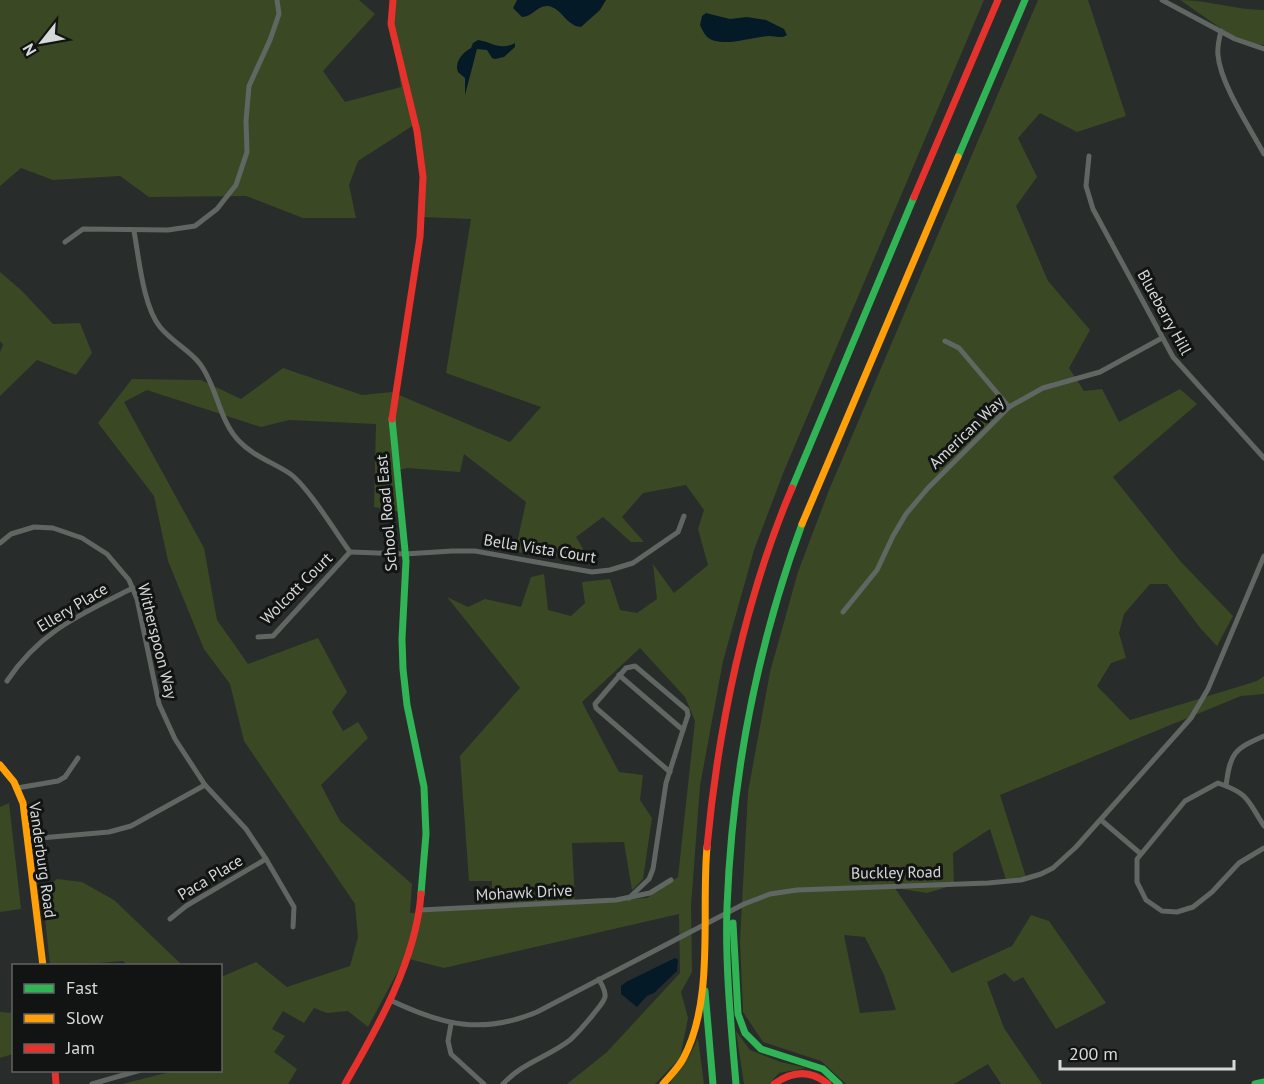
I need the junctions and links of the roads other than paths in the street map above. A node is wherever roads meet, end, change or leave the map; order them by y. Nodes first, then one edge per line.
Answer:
1 (278, 0) edge
2 (393, 0) edge
3 (999, 0) edge
4 (1025, 0) edge
5 (1162, 0) edge
6 (1221, 31) junction
7 (1264, 49) edge
8 (1264, 154) edge
9 (1089, 156) dead end
10 (134, 231) junction
11 (65, 242) dead end
12 (1162, 338) junction
13 (945, 341) dead end
14 (1009, 407) junction
15 (1264, 458) edge
16 (684, 516) dead end
17 (0, 543) edge
18 (351, 552) junction
19 (405, 554) junction
20 (1264, 556) edge
21 (133, 588) junction
22 (843, 612) dead end
23 (258, 637) dead end
24 (619, 675) junction
25 (7, 681) dead end
26 (683, 730) junction
27 (1264, 736) edge
28 (78, 758) dead end
29 (0, 765) edge
30 (670, 772) junction
31 (205, 785) junction
32 (1226, 786) junction
33 (17, 788) junction
34 (1101, 819) junction
35 (1264, 826) edge
36 (28, 839) junction
37 (1264, 848) edge
38 (1141, 854) junction
39 (266, 859) junction
40 (672, 880) dead end
41 (729, 890) junction
42 (629, 898) junction
43 (420, 910) junction
44 (170, 919) dead end
45 (293, 927) dead end
46 (703, 956) junction
47 (43, 964) edge
48 (599, 979) junction
49 (390, 1000) junction
50 (451, 1024) junction
51 (137, 1072) edge
52 (1264, 1082) edge
53 (92, 1084) edge
54 (345, 1084) edge
55 (484, 1084) edge
56 (503, 1084) edge
57 (663, 1084) edge
58 (713, 1084) edge
59 (736, 1084) edge
60 (774, 1084) edge
61 (828, 1084) edge
62 (839, 1084) edge
63 (1255, 1084) edge

1 - 10 street
2 - 19 main road, School Road East
3 - 46 main road
4 - 41 main road
5 - 6 street
6 - 7 street
6 - 8 street
9 - 12 street, Blueberry Hill
10 - 11 street
10 - 18 street
12 - 14 street, American Way
12 - 15 street, Blueberry Hill
13 - 14 street
14 - 22 street, American Way
16 - 19 street, Bella Vista Court
17 - 21 street, Witherspoon Way
18 - 19 street, Bella Vista Court
18 - 23 street, Wolcott Court
19 - 43 main road, School Road East
20 - 34 street, Buckley Road
21 - 25 street, Ellery Place
21 - 31 street, Witherspoon Way
24 - 26 street
24 - 26 street
24 - 30 street
26 - 30 street
27 - 32 street
28 - 33 street
29 - 33 main road, Vanderburg Road
30 - 42 street
31 - 36 street
31 - 39 street, Witherspoon Way
32 - 35 street
32 - 38 street
33 - 36 main road, Vanderburg Road
34 - 38 street
34 - 48 street, Buckley Road
36 - 47 main road, Vanderburg Road
37 - 38 street
39 - 44 street, Paca Place
39 - 45 street, Witherspoon Way
40 - 42 street, Mohawk Drive
41 - 59 main road
41 - 62 main road
42 - 43 street, Mohawk Drive
43 - 49 main road, School Road East
46 - 57 main road
46 - 58 main road
48 - 50 street, Buckley Road
48 - 56 street
49 - 50 street, Buckley Road
49 - 54 main road, School Road East
50 - 55 street
51 - 53 street
52 - 63 main road
60 - 61 main road

